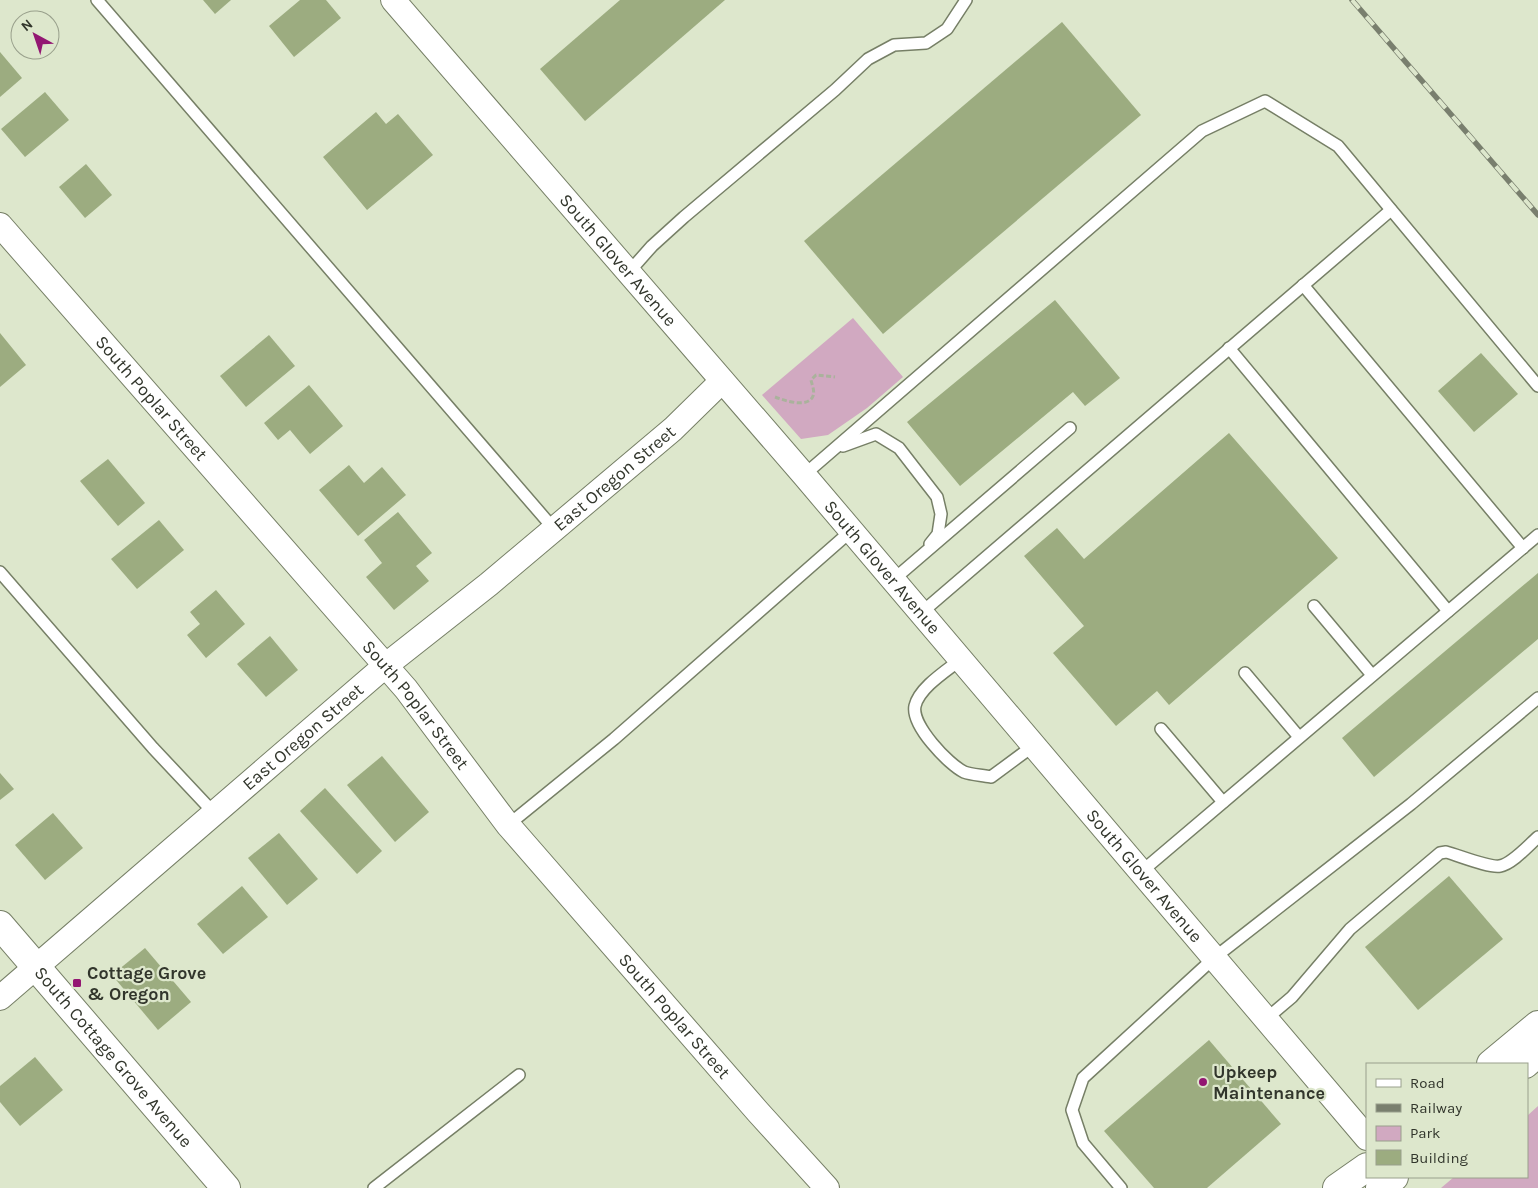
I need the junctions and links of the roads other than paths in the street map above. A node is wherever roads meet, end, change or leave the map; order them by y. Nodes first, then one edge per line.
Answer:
1 (97, 0) edge
2 (393, 0) edge
3 (966, 0) edge
4 (1391, 210) junction
5 (0, 225) edge
6 (628, 273) junction
7 (1303, 285) junction
8 (1229, 348) junction
9 (722, 382) junction
10 (1538, 386) edge
11 (1070, 428) dead end
12 (826, 456) junction
13 (804, 475) junction
14 (554, 529) junction
15 (851, 532) junction
16 (1538, 535) edge
17 (1523, 548) junction
18 (916, 561) junction
19 (0, 572) edge
20 (893, 580) junction
21 (1314, 606) dead end
22 (1448, 611) junction
23 (921, 613) junction
24 (960, 660) junction
25 (386, 666) junction
26 (1245, 674) dead end
27 (1372, 675) junction
28 (1538, 698) edge
29 (1161, 729) dead end
30 (1299, 737) junction
31 (1033, 746) junction
32 (1223, 802) junction
33 (214, 814) junction
34 (508, 825) junction
35 (1538, 837) edge
36 (1140, 872) junction
37 (0, 925) edge
38 (1214, 958) junction
39 (36, 967) junction
40 (0, 998) edge
41 (1266, 1019) junction
42 (1538, 1025) edge
43 (1538, 1053) edge
44 (1492, 1063) edge
45 (1526, 1063) edge
46 (519, 1075) dead end
47 (1366, 1137) edge
48 (1366, 1167) edge
49 (1393, 1178) edge
50 (226, 1188) edge
51 (374, 1188) edge
52 (826, 1188) edge
53 (1121, 1188) edge
54 (1337, 1188) edge
55 (1380, 1188) edge

1 - 14 lane
2 - 6 street, South Glover Avenue
3 - 6 lane
4 - 7 lane
4 - 10 lane
4 - 12 lane
5 - 25 street, South Poplar Street
6 - 9 street, South Glover Avenue
7 - 8 lane
7 - 17 lane
8 - 22 lane
8 - 23 lane
9 - 13 street, South Glover Avenue
9 - 14 street, East Oregon Street
11 - 18 lane
12 - 13 lane
12 - 18 lane
13 - 15 street, South Glover Avenue
14 - 25 street, East Oregon Street
15 - 20 street, South Glover Avenue
15 - 34 lane
16 - 17 lane
17 - 22 lane
18 - 20 lane
19 - 33 lane
20 - 23 street, South Glover Avenue
21 - 27 lane
22 - 27 lane
23 - 24 street, South Glover Avenue
24 - 31 street, South Glover Avenue
24 - 31 lane
25 - 33 street, East Oregon Street
25 - 34 street, South Poplar Street
26 - 30 lane
27 - 30 lane
28 - 38 lane
29 - 32 lane
30 - 32 lane
31 - 36 street, South Glover Avenue
32 - 36 lane
33 - 39 street, East Oregon Street
34 - 52 street, South Poplar Street
35 - 41 lane
36 - 38 street, South Glover Avenue
37 - 39 street, South Cottage Grove Avenue
38 - 41 street, South Glover Avenue
38 - 53 lane
39 - 40 street, East Oregon Street
39 - 50 street, South Cottage Grove Avenue
41 - 47 street, South Glover Avenue
42 - 44 street
43 - 45 street
46 - 51 lane
48 - 54 street
49 - 55 street

